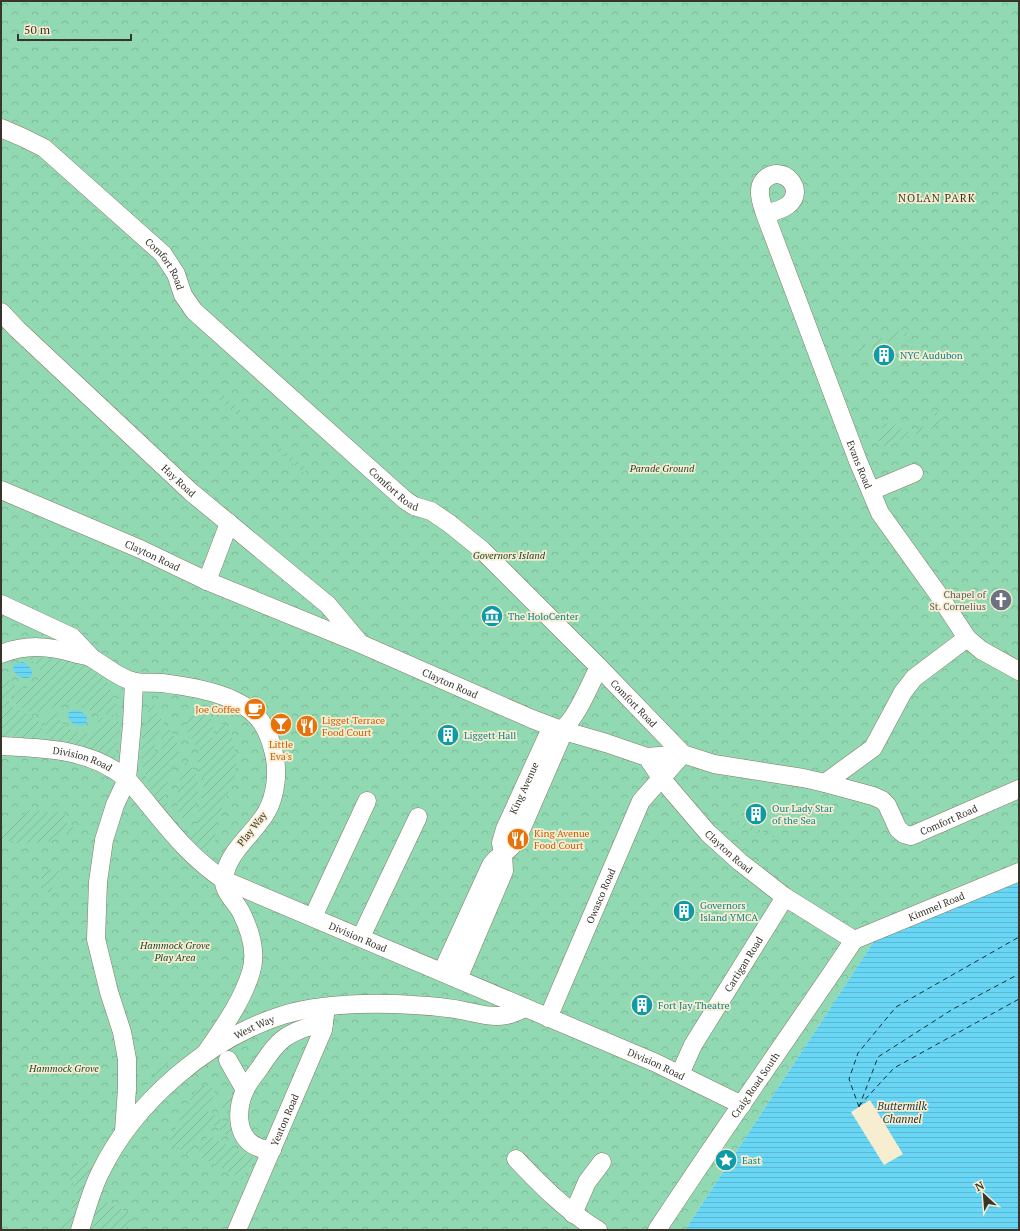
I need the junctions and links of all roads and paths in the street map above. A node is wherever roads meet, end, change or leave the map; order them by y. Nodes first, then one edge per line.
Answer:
1 (1, 128) edge
2 (765, 214) dead end
3 (1, 312) edge
4 (914, 473) dead end
5 (1, 490) edge
6 (871, 491) junction
7 (229, 522) junction
8 (207, 581) junction
9 (4, 608) edge
10 (967, 638) junction
11 (361, 644) junction
12 (1, 654) edge
13 (92, 658) junction
14 (599, 667) junction
15 (1019, 671) edge
16 (134, 682) junction
17 (561, 730) junction
18 (1, 746) edge
19 (683, 754) junction
20 (647, 757) junction
21 (661, 778) junction
22 (127, 779) junction
23 (825, 783) junction
24 (1019, 789) edge
25 (368, 801) dead end
26 (418, 816) dead end
27 (1019, 872) edge
28 (224, 880) junction
29 (785, 897) junction
30 (314, 918) junction
31 (361, 937) junction
32 (854, 940) junction
33 (450, 976) junction
34 (525, 1008) junction
35 (325, 1015) junction
36 (548, 1018) junction
37 (205, 1054) junction
38 (228, 1060) dead end
39 (680, 1074) junction
40 (245, 1090) junction
41 (742, 1105) junction
42 (124, 1131) junction
43 (272, 1150) junction
44 (516, 1159) dead end
45 (602, 1162) dead end
46 (573, 1214) junction
47 (80, 1230) edge
48 (237, 1230) edge
49 (598, 1230) edge
50 (657, 1230) edge

1 - 14 street, Comfort Road
2 - 6 street, Evans Road
3 - 7 street, Hay Road
4 - 6 street
5 - 8 street, Clayton Road
6 - 10 street, Evans Road
7 - 8 street
7 - 11 street, Hay Road
8 - 11 street, Clayton Road
9 - 13 street, Play Way
10 - 15 street, Evans Road
10 - 23 street
11 - 17 street, Clayton Road
12 - 13 street, Play Way
13 - 16 street, Play Way
14 - 17 street, King Avenue
14 - 19 street, Comfort Road
16 - 22 street
16 - 28 street, Play Way
17 - 20 street, Clayton Road
17 - 33 street, King Avenue
18 - 22 street, Division Road
19 - 20 street
19 - 21 street, Owasco Road
19 - 23 street, Comfort Road
20 - 21 street, Clayton Road
21 - 29 street, Clayton Road
21 - 36 street, Owasco Road
22 - 28 street, Division Road
22 - 42 street
23 - 24 street, Comfort Road
25 - 30 street
26 - 31 street
27 - 32 street, Kimmel Road
28 - 30 street, Division Road
28 - 37 street
29 - 32 street, Clayton Road
29 - 39 street, Cartigan Road
30 - 31 street, Division Road
31 - 33 street, Division Road
32 - 41 street, Craig Road South
33 - 34 street, Division Road
34 - 35 street, West Way
34 - 36 street, Division Road
35 - 37 street, West Way
35 - 40 street
35 - 43 street, Yeaton Road
36 - 39 street, Division Road
37 - 42 street, West Way
38 - 40 street
39 - 41 street, Division Road
40 - 43 street
41 - 50 street, Craig Road South
42 - 47 street, West Way
43 - 48 street, Yeaton Road
44 - 46 street
45 - 46 street
46 - 49 street

